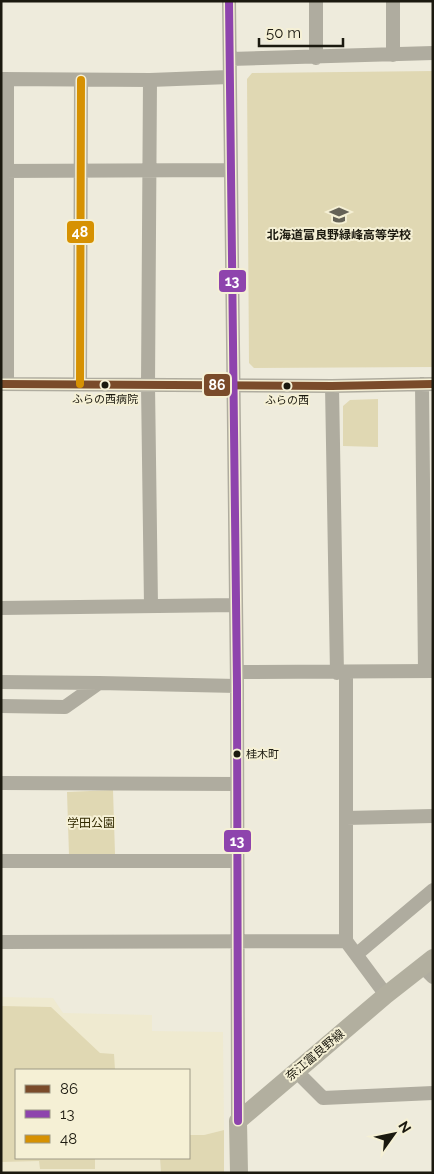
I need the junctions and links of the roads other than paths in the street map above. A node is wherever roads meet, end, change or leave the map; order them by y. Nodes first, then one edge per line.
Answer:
1 (229, 1) edge
2 (316, 1) edge
3 (393, 1) edge
4 (433, 53) edge
5 (393, 55) junction
6 (316, 58) junction
7 (230, 59) junction
8 (230, 77) junction
9 (4, 79) edge
10 (81, 80) junction
11 (150, 80) junction
12 (80, 169) junction
13 (148, 170) junction
14 (230, 170) junction
15 (4, 171) edge
16 (4, 384) edge
17 (80, 384) junction
18 (427, 384) edge
19 (148, 386) junction
20 (233, 386) junction
21 (332, 386) junction
22 (236, 605) junction
23 (151, 606) junction
24 (1, 608) edge
25 (429, 671) edge
26 (342, 673) junction
27 (237, 679) junction
28 (1, 682) edge
29 (99, 683) junction
30 (1, 706) edge
31 (1, 783) edge
32 (237, 784) junction
33 (433, 816) edge
34 (346, 818) junction
35 (1, 861) edge
36 (237, 861) junction
37 (433, 890) edge
38 (346, 941) junction
39 (1, 942) edge
40 (236, 943) junction
41 (356, 954) junction
42 (429, 967) edge
43 (386, 995) junction
44 (296, 1071) junction
45 (433, 1093) edge
46 (238, 1121) junction
47 (239, 1173) edge

1 - 7 street
2 - 6 street
3 - 5 street
4 - 5 street
5 - 6 street
6 - 7 street
7 - 8 street
8 - 11 street
8 - 14 street
9 - 10 street
9 - 15 street
10 - 11 street
10 - 12 street
11 - 13 street
12 - 13 street
12 - 15 street
12 - 17 street
13 - 14 street
13 - 19 street
14 - 20 street
15 - 16 street
16 - 17 street
17 - 19 street
18 - 21 street
18 - 25 street
19 - 20 street
19 - 23 street
20 - 21 street
20 - 22 street
21 - 26 street
22 - 23 street
22 - 27 street
23 - 24 street
25 - 26 street
26 - 27 street
26 - 34 street
27 - 29 street
27 - 32 street
28 - 29 street
29 - 30 street
31 - 32 street
32 - 36 street
33 - 34 street
34 - 38 street
35 - 36 street
36 - 40 street
37 - 41 street
38 - 40 street
38 - 41 street
39 - 40 street
40 - 46 street
41 - 43 street
42 - 43 main road, 奈江富良野線
43 - 44 main road, 奈江富良野線
44 - 45 street
44 - 46 main road, 奈江富良野線
46 - 47 main road

